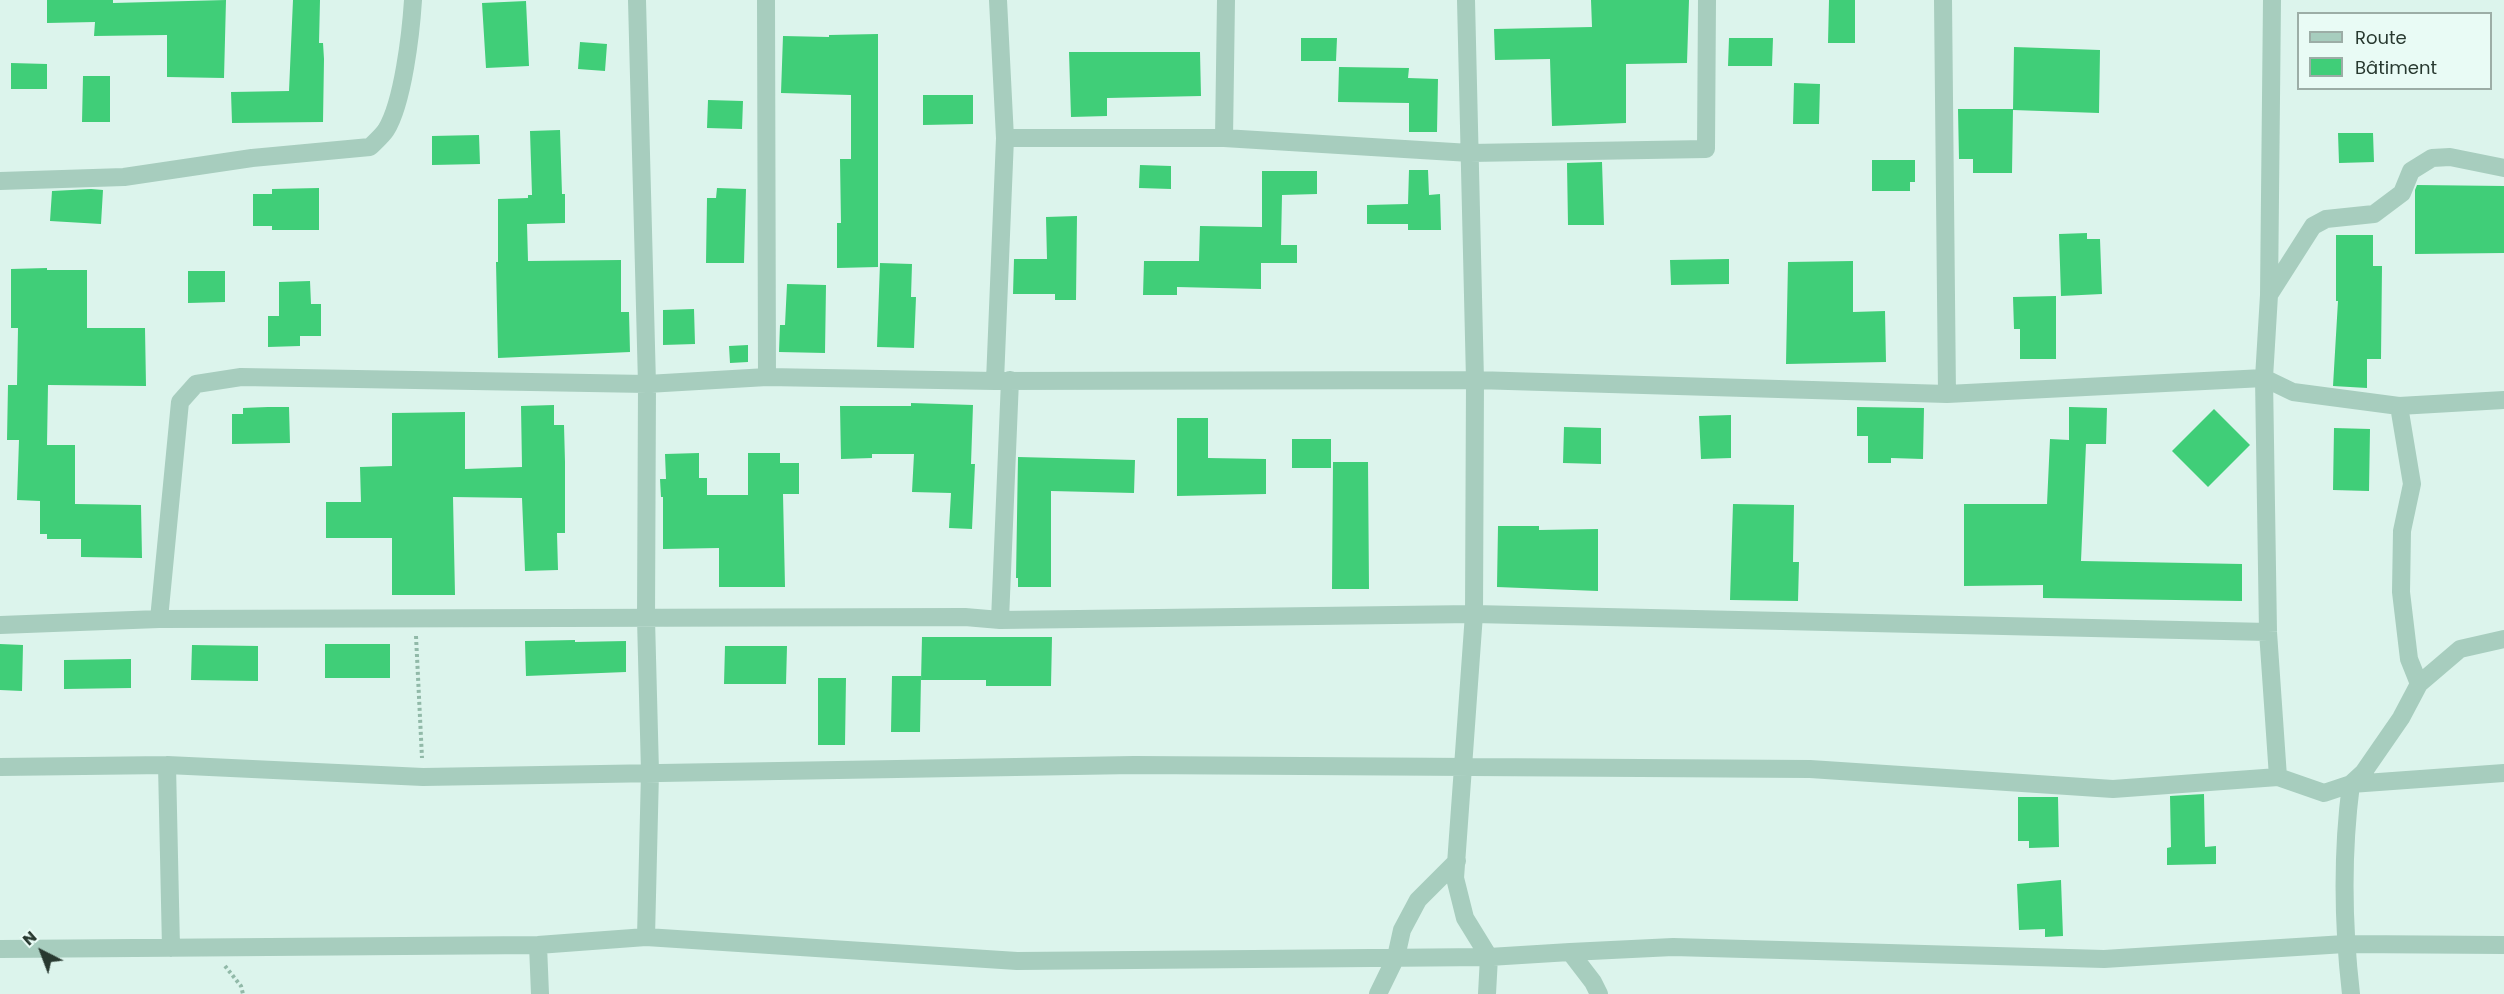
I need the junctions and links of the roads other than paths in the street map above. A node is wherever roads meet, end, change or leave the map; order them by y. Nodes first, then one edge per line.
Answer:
1 (413, 0) edge
2 (637, 0) edge
3 (766, 0) edge
4 (998, 0) edge
5 (1226, 0) edge
6 (1466, 0) edge
7 (1707, 0) edge
8 (1943, 0) edge
9 (2272, 0) edge
10 (1005, 138) junction
11 (1224, 138) junction
12 (1470, 153) junction
13 (2504, 168) edge
14 (0, 180) edge
15 (2269, 295) junction
16 (767, 377) junction
17 (2264, 378) junction
18 (1003, 380) junction
19 (1475, 380) junction
20 (647, 384) junction
21 (1947, 394) junction
22 (2504, 400) edge
23 (2399, 406) junction
24 (1473, 614) junction
25 (159, 619) junction
26 (646, 619) junction
27 (1000, 620) junction
28 (0, 625) edge
29 (2268, 632) junction
30 (2504, 639) edge
31 (2419, 684) junction
32 (167, 765) junction
33 (1463, 766) junction
34 (0, 767) edge
35 (650, 772) junction
36 (2504, 773) edge
37 (2278, 777) junction
38 (2351, 784) junction
39 (1457, 861) junction
40 (646, 937) junction
41 (2345, 944) junction
42 (538, 945) junction
43 (2504, 945) edge
44 (171, 948) junction
45 (0, 949) edge
46 (1569, 952) junction
47 (1396, 957) junction
48 (1489, 957) junction
49 (540, 994) edge
50 (1378, 994) edge
51 (1487, 994) edge
52 (1599, 994) edge
53 (2351, 994) edge

1 - 14 street
2 - 20 street
3 - 16 street
4 - 10 street
5 - 11 street
6 - 12 street
7 - 12 street
8 - 21 street
9 - 15 street
10 - 11 street
10 - 18 street
11 - 12 street
12 - 19 street
13 - 15 street
15 - 17 street
16 - 18 street
16 - 20 street
17 - 21 street
17 - 23 street
17 - 29 street
18 - 19 street
18 - 27 street
19 - 21 street
19 - 24 street
20 - 25 street
20 - 26 street
22 - 23 street
23 - 31 street
24 - 27 street
24 - 29 street
24 - 33 street
25 - 26 street
25 - 28 street
26 - 27 street
26 - 35 street
29 - 37 street
30 - 31 street
31 - 38 street
32 - 34 street
32 - 35 street
32 - 44 street
33 - 35 street
33 - 37 street
33 - 39 street
35 - 40 street
36 - 38 street
37 - 38 street
38 - 41 street
39 - 47 street
39 - 48 street
40 - 42 street
40 - 47 street
41 - 43 street
41 - 46 street
41 - 53 street
42 - 44 street
42 - 49 street
44 - 45 street
46 - 48 street
46 - 52 street
47 - 48 street
47 - 50 street
48 - 51 street

